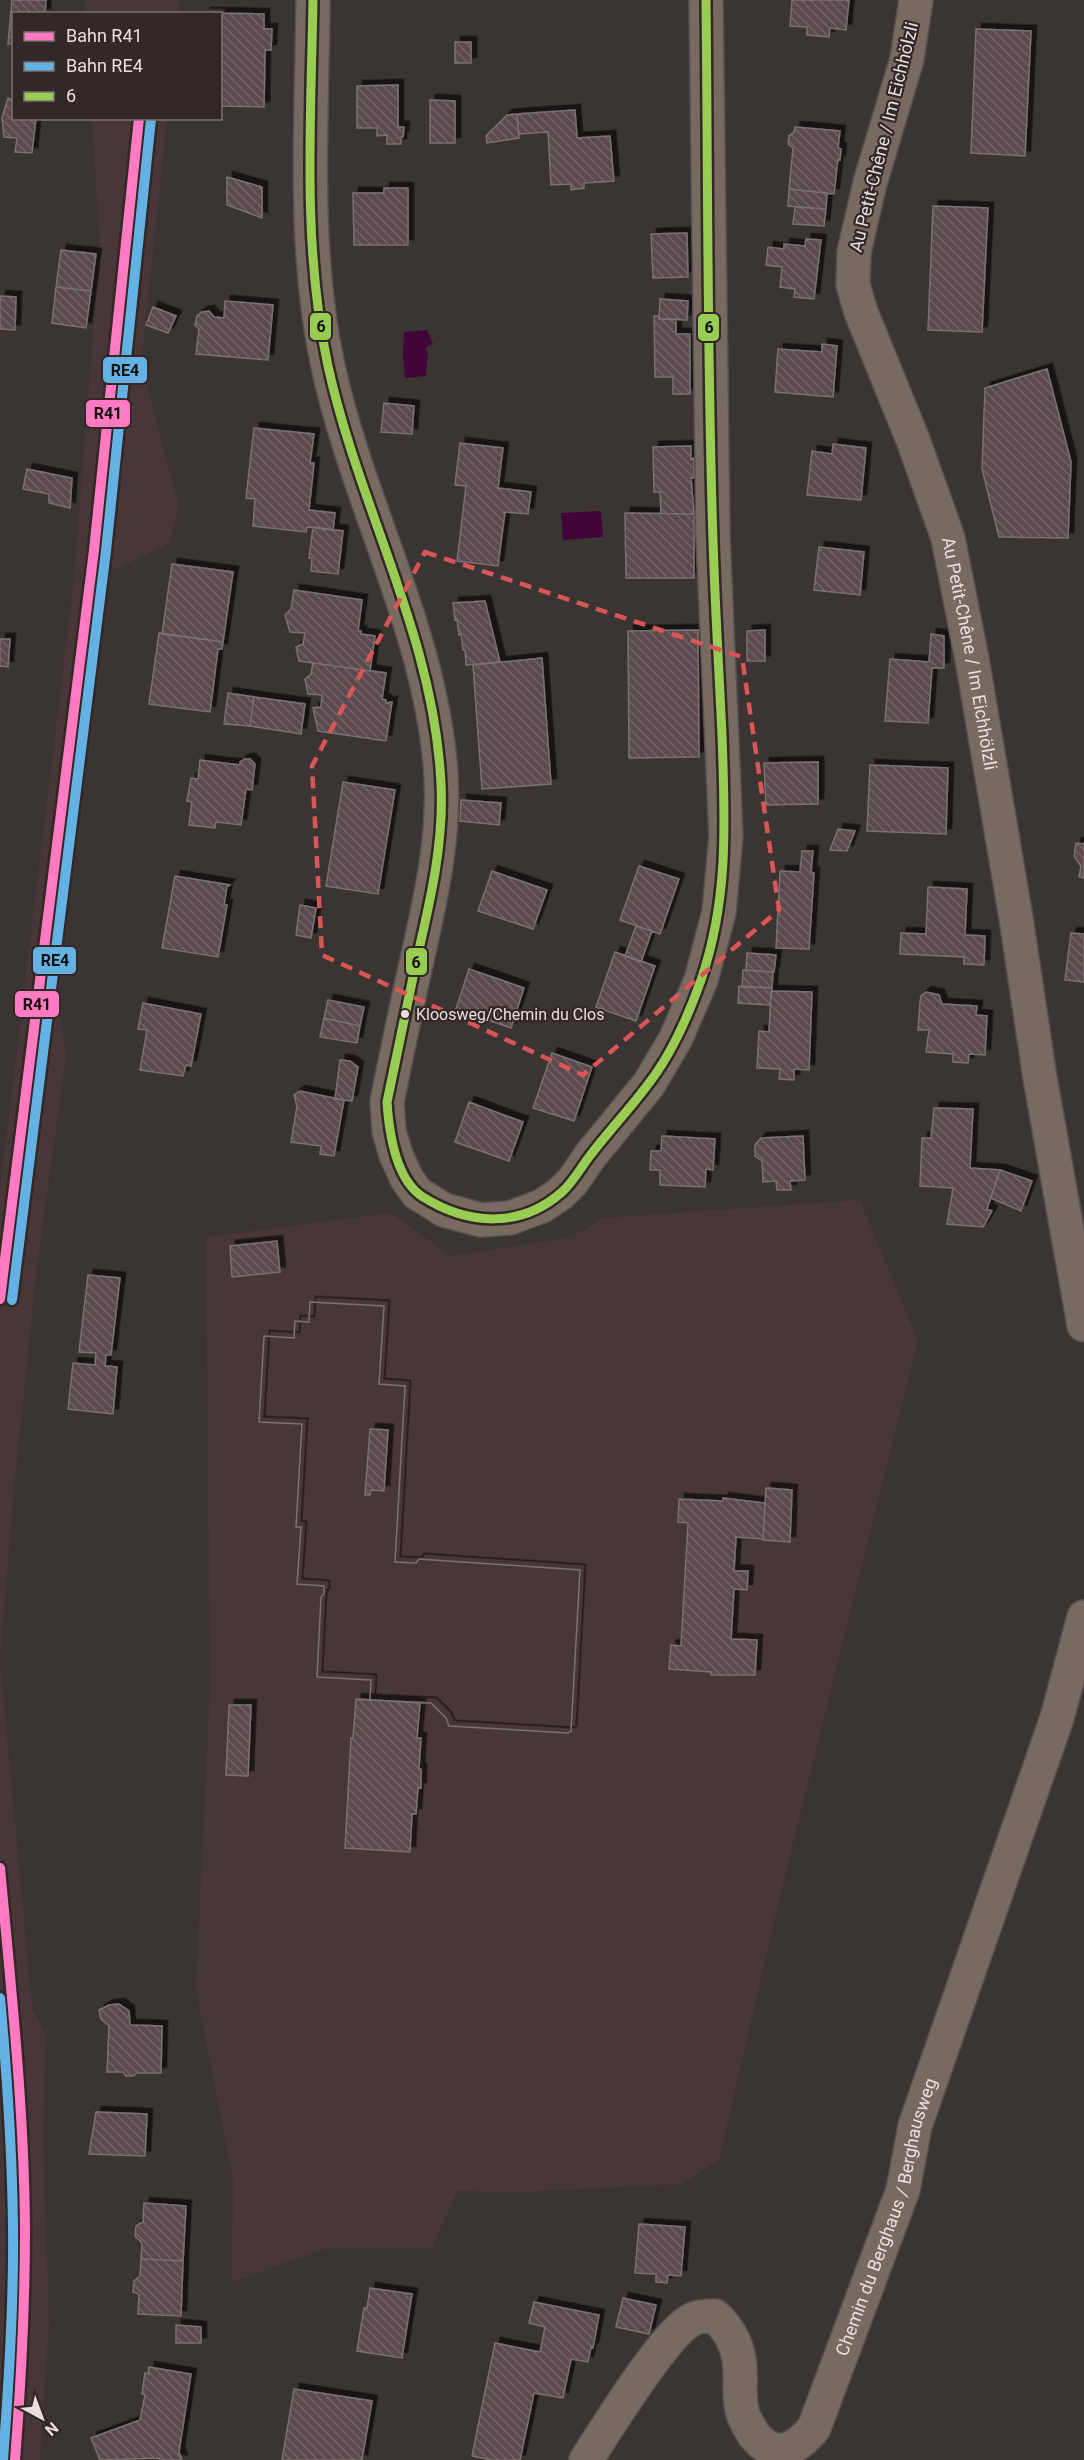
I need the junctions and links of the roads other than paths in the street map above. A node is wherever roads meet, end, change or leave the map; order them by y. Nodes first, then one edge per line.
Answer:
1 (313, 0) edge
2 (706, 0) edge
3 (916, 0) edge
4 (1084, 1325) edge
5 (1084, 1617) edge
6 (586, 2460) edge

1 - 2 street
3 - 4 street, Au Petit-Chêne / Im Eichhölzli
5 - 6 street, Chemin du Berghaus / Berghausweg

